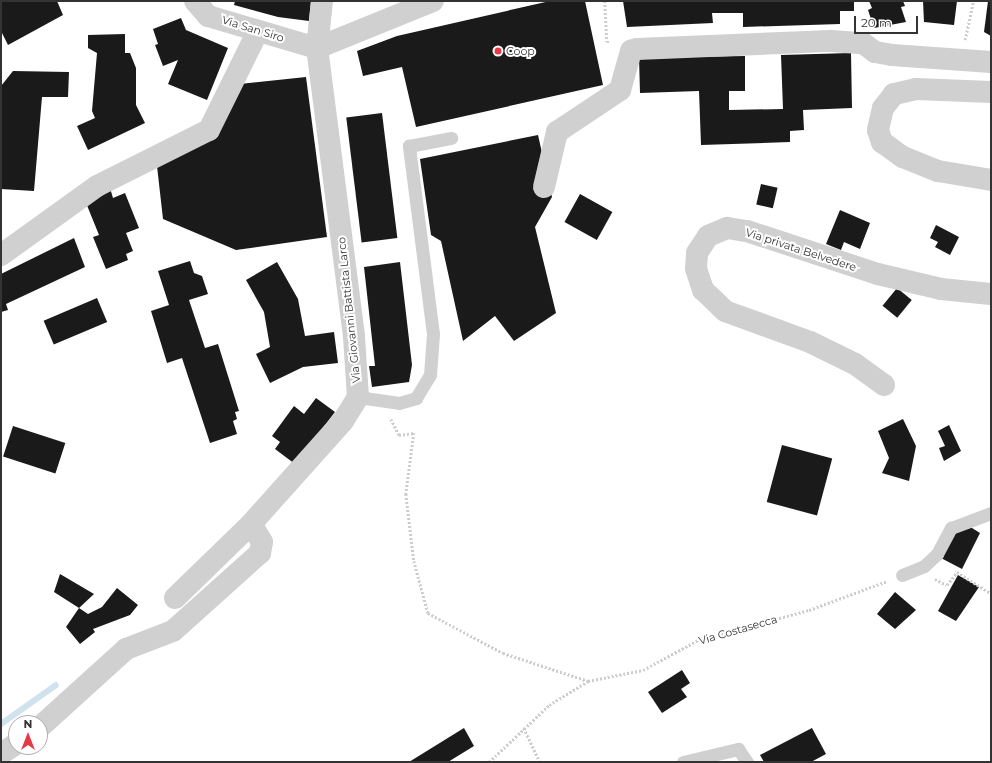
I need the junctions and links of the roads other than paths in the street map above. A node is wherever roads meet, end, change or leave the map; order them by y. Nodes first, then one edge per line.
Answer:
1 (195, 1) edge
2 (322, 1) edge
3 (430, 2) edge
4 (258, 31) junction
5 (317, 48) junction
6 (991, 62) edge
7 (991, 92) edge
8 (451, 138) dead end
9 (991, 180) edge
10 (544, 187) dead end
11 (1, 255) edge
12 (991, 294) edge
13 (884, 385) dead end
14 (355, 401) junction
15 (991, 513) edge
16 (251, 524) junction
17 (902, 575) road end
18 (175, 598) dead end
19 (48, 720) edge
20 (683, 762) edge
21 (747, 762) edge

1 - 4 street, Via San Siro
2 - 5 street, Via Giovanni Battista Larco
3 - 5 street
4 - 5 street, Via San Siro
4 - 11 street
5 - 14 street, Via Giovanni Battista Larco
6 - 10 street
7 - 9 street
8 - 14 lane
12 - 13 street, Via privata Belvedere
14 - 16 street
15 - 17 lane
16 - 18 street
16 - 19 street
20 - 21 lane

